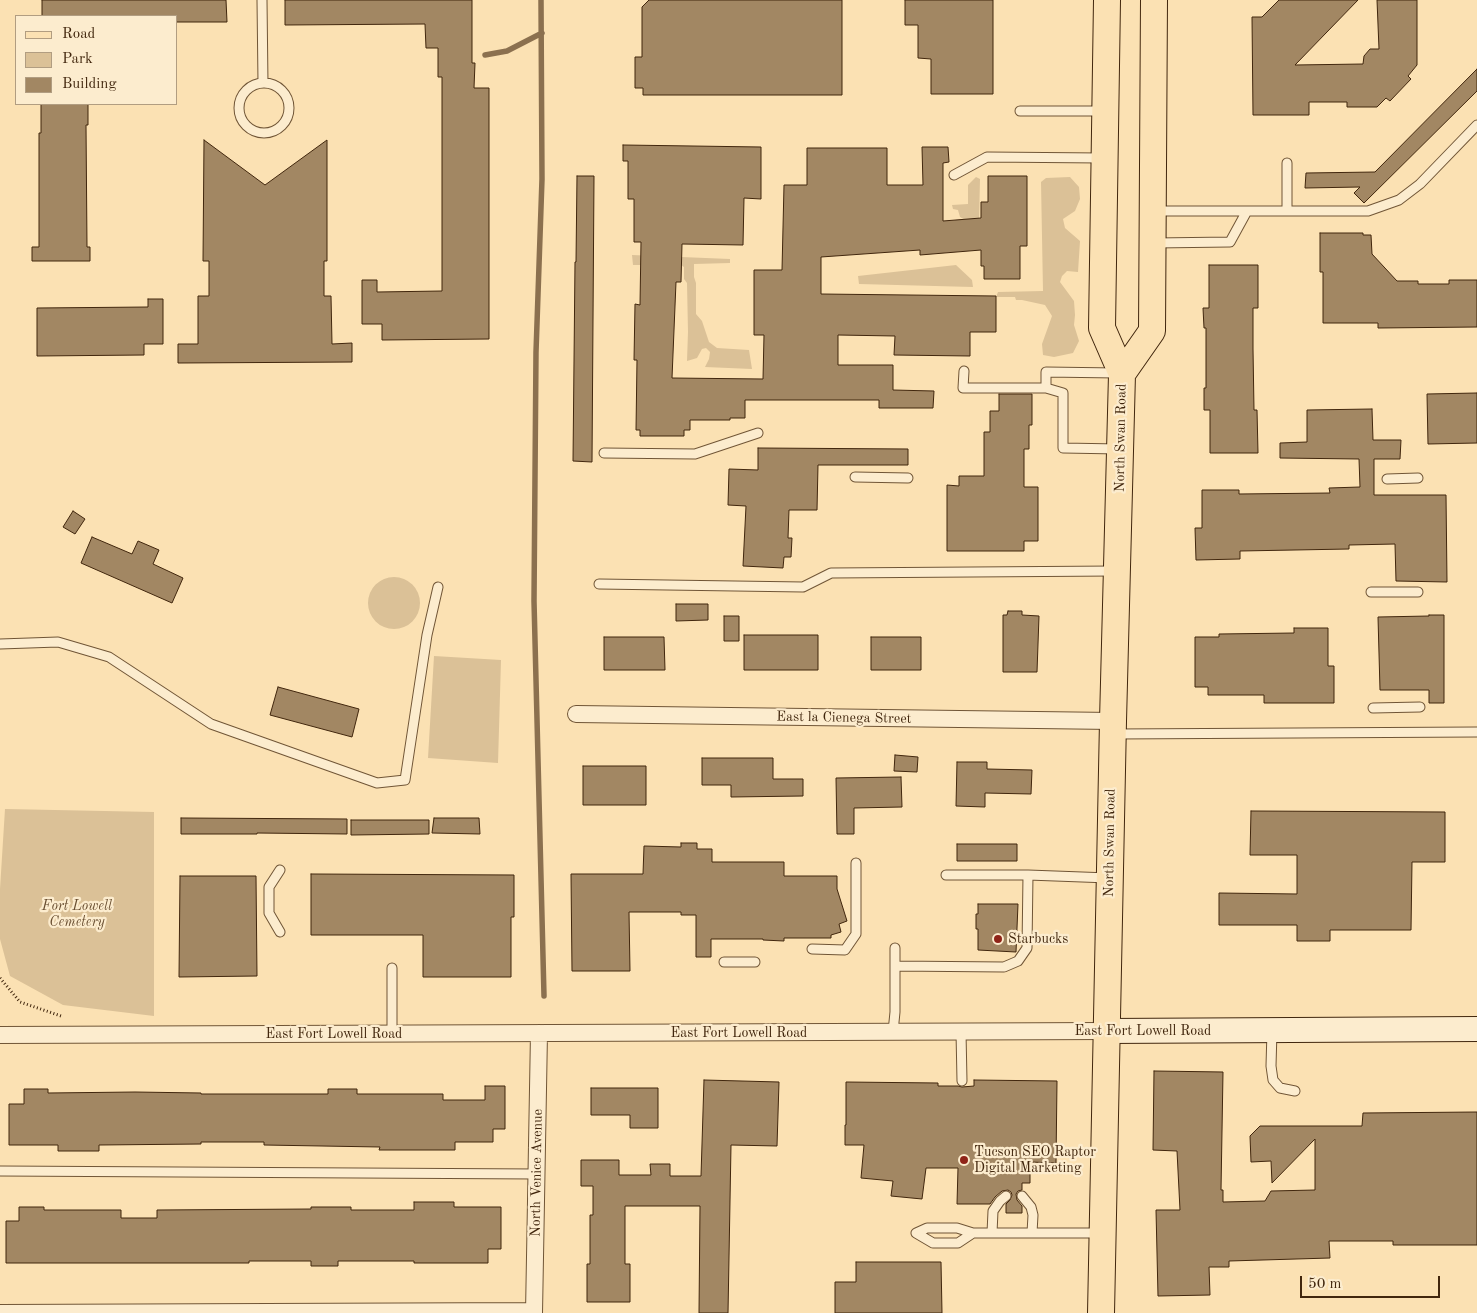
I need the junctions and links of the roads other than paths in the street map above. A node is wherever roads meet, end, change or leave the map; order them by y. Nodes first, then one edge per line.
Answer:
1 (262, 0) edge
2 (1107, 0) edge
3 (1154, 0) edge
4 (262, 83) junction
5 (1020, 111) dead end
6 (1105, 111) junction
7 (1477, 125) edge
8 (1104, 158) junction
9 (1287, 163) dead end
10 (954, 175) dead end
11 (1153, 211) junction
12 (1247, 211) junction
13 (1287, 211) junction
14 (1152, 243) junction
15 (964, 371) dead end
16 (1122, 374) junction
17 (1046, 388) junction
18 (758, 433) dead end
19 (1121, 449) junction
20 (604, 453) dead end
21 (855, 477) dead end
22 (908, 478) dead end
23 (1418, 478) dead end
24 (1387, 479) dead end
25 (1117, 571) junction
26 (599, 584) dead end
27 (438, 587) dead end
28 (1371, 592) dead end
29 (1418, 592) dead end
30 (0, 644) edge
31 (1373, 708) dead end
32 (1420, 708) dead end
33 (576, 714) dead end
34 (1112, 728) junction
35 (1477, 732) edge
36 (856, 863) dead end
37 (280, 870) dead end
38 (946, 875) dead end
39 (1028, 875) junction
40 (1110, 878) junction
41 (280, 932) dead end
42 (895, 948) dead end
43 (812, 949) dead end
44 (724, 962) dead end
45 (755, 962) dead end
46 (895, 966) junction
47 (392, 968) dead end
48 (1477, 1029) edge
49 (1272, 1030) junction
50 (1107, 1031) junction
51 (893, 1032) junction
52 (961, 1032) junction
53 (539, 1033) junction
54 (392, 1034) junction
55 (0, 1035) edge
56 (962, 1081) dead end
57 (1296, 1091) dead end
58 (0, 1171) edge
59 (537, 1174) junction
60 (1006, 1196) dead end
61 (1022, 1196) dead end
62 (973, 1233) junction
63 (992, 1233) junction
64 (1032, 1233) junction
65 (1103, 1233) junction
66 (534, 1312) edge
67 (0, 1313) edge
68 (1101, 1313) edge

1 - 4 lane
2 - 6 main road, North Swan Road
3 - 11 main road, North Swan Road
4 - 4 lane
5 - 6 lane
6 - 8 main road, North Swan Road
7 - 13 lane
8 - 10 lane
8 - 16 main road, North Swan Road
9 - 13 lane
11 - 12 lane
11 - 14 main road, North Swan Road
12 - 13 lane
12 - 14 lane
14 - 16 main road, North Swan Road
15 - 17 lane
16 - 17 lane
16 - 19 main road, North Swan Road
17 - 19 lane
18 - 20 lane
19 - 25 main road, North Swan Road
21 - 22 lane
23 - 24 lane
25 - 26 lane
25 - 34 main road, North Swan Road
27 - 30 lane
28 - 29 lane
31 - 32 lane
33 - 34 street, East la Cienega Street
34 - 35 lane
34 - 40 main road, North Swan Road
36 - 43 lane
37 - 41 lane
38 - 39 lane
39 - 40 lane
39 - 46 lane
40 - 50 main road, North Swan Road
42 - 46 lane
44 - 45 lane
46 - 51 lane
47 - 54 lane
48 - 49 street, East Fort Lowell Road
49 - 50 street, East Fort Lowell Road
49 - 57 lane
50 - 52 street, East Fort Lowell Road
50 - 65 main road, North Swan Road
51 - 52 street, East Fort Lowell Road
51 - 53 street, East Fort Lowell Road
52 - 56 lane
53 - 54 street, East Fort Lowell Road
53 - 59 street, North Venice Avenue
54 - 55 street, East Fort Lowell Road
58 - 59 lane
59 - 66 street, North Venice Avenue
60 - 63 lane
61 - 64 lane
62 - 62 lane
62 - 63 lane
63 - 64 lane
64 - 65 lane
65 - 68 main road, North Swan Road
66 - 67 street

